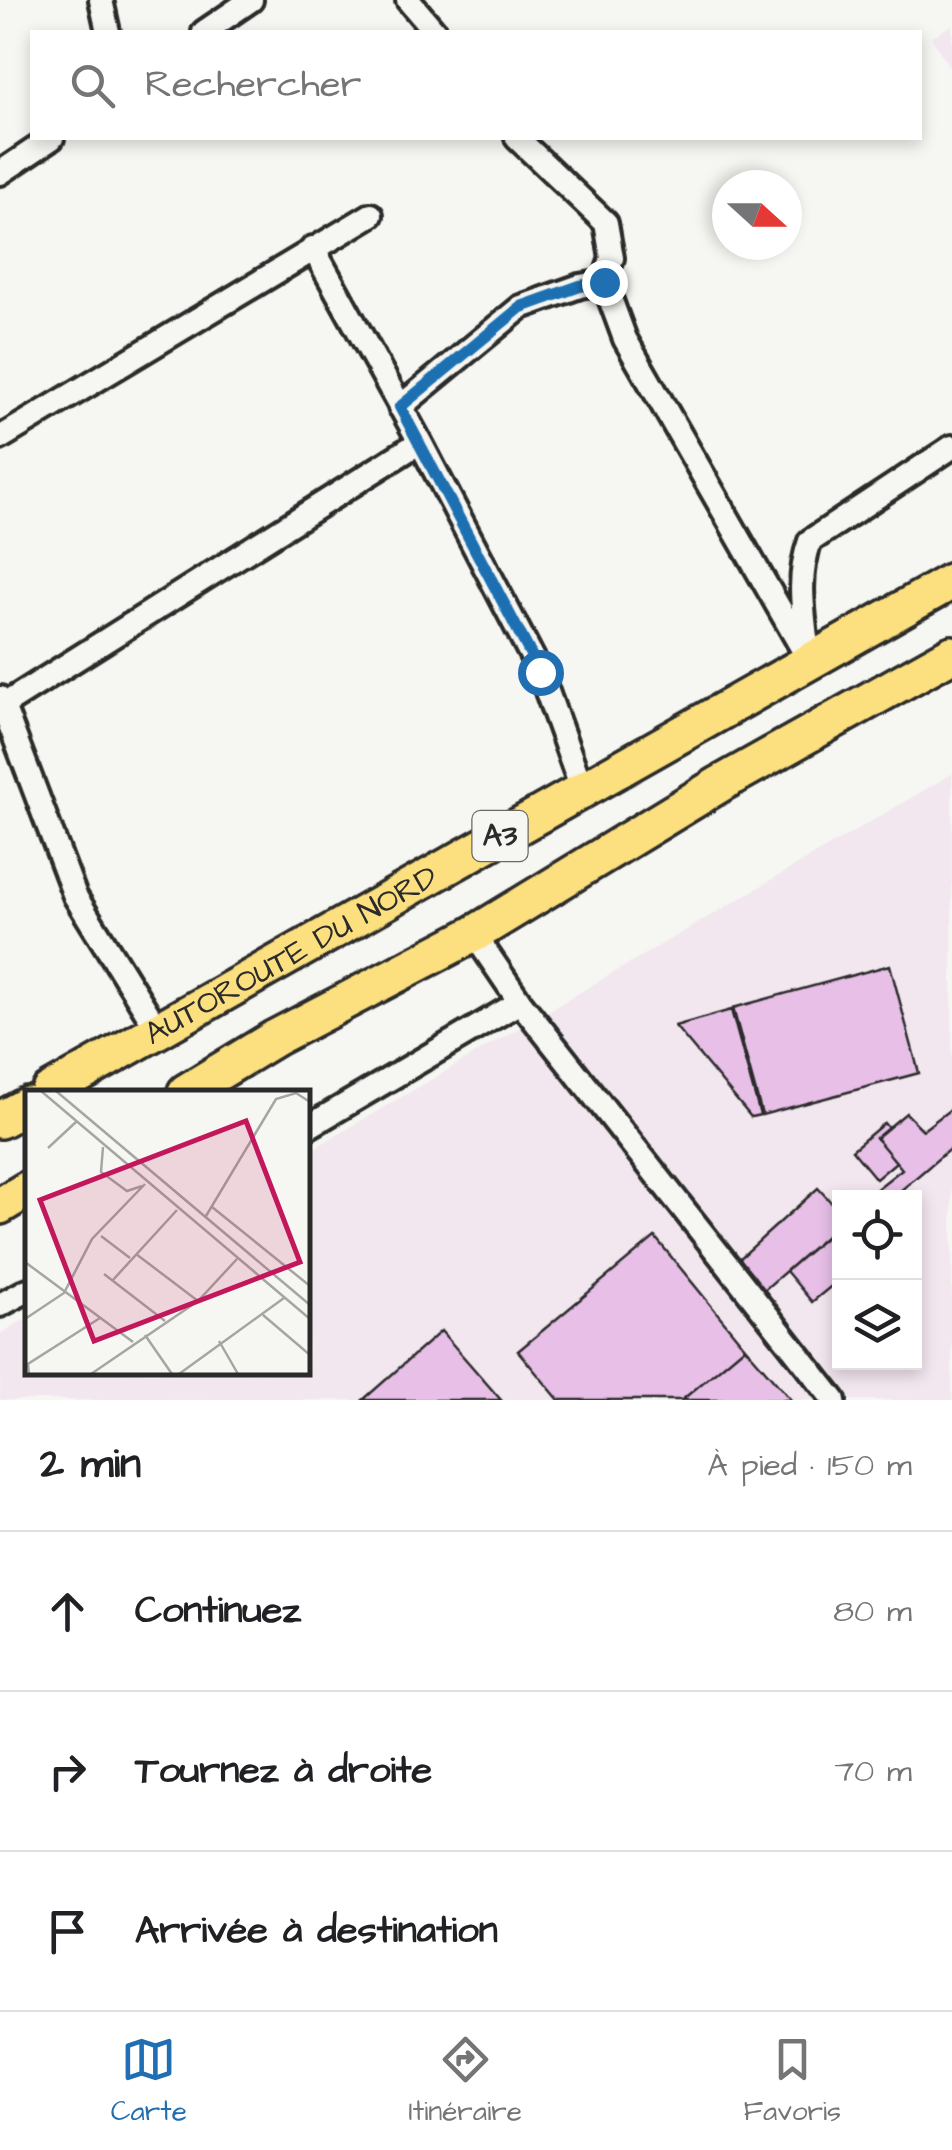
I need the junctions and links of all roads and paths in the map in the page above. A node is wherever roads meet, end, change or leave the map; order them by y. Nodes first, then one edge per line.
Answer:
1 (101, 0) edge
2 (251, 0) edge
3 (408, 0) edge
4 (108, 30) edge
5 (207, 30) edge
6 (433, 30) edge
7 (49, 140) edge
8 (519, 140) edge
9 (0, 173) edge
10 (371, 215) dead end
11 (313, 248) junction
12 (604, 282) junction
13 (400, 407) junction
14 (0, 438) edge
15 (420, 442) junction
16 (952, 447) edge
17 (952, 581) edge
18 (952, 654) edge
19 (809, 660) junction
20 (1, 702) edge
21 (582, 789) junction
22 (474, 934) junction
23 (520, 1002) junction
24 (158, 1030) junction
25 (53, 1090) edge
26 (189, 1090) edge
27 (25, 1107) edge
28 (0, 1120) edge
29 (310, 1126) edge
30 (25, 1191) edge
31 (0, 1206) edge
32 (25, 1292) edge
33 (0, 1305) edge
34 (834, 1400) edge

1 - 4 street
2 - 5 street
3 - 6 street
7 - 9 street
8 - 12 street
10 - 11 street
11 - 13 street
11 - 14 street
12 - 13 street
12 - 19 street
13 - 15 street
15 - 20 street
15 - 21 street
16 - 19 street
17 - 19 highway, AUTOROUTE DU NORD / A3
18 - 22 highway, AUTOROUTE DU NORD / A3
19 - 21 highway, AUTOROUTE DU NORD / A3
20 - 24 street
21 - 24 highway, AUTOROUTE DU NORD / A3
22 - 23 street
22 - 26 highway, AUTOROUTE DU NORD / A3
23 - 29 street
23 - 34 street
24 - 25 highway, AUTOROUTE DU NORD / A3
27 - 28 highway
30 - 31 highway
32 - 33 street

